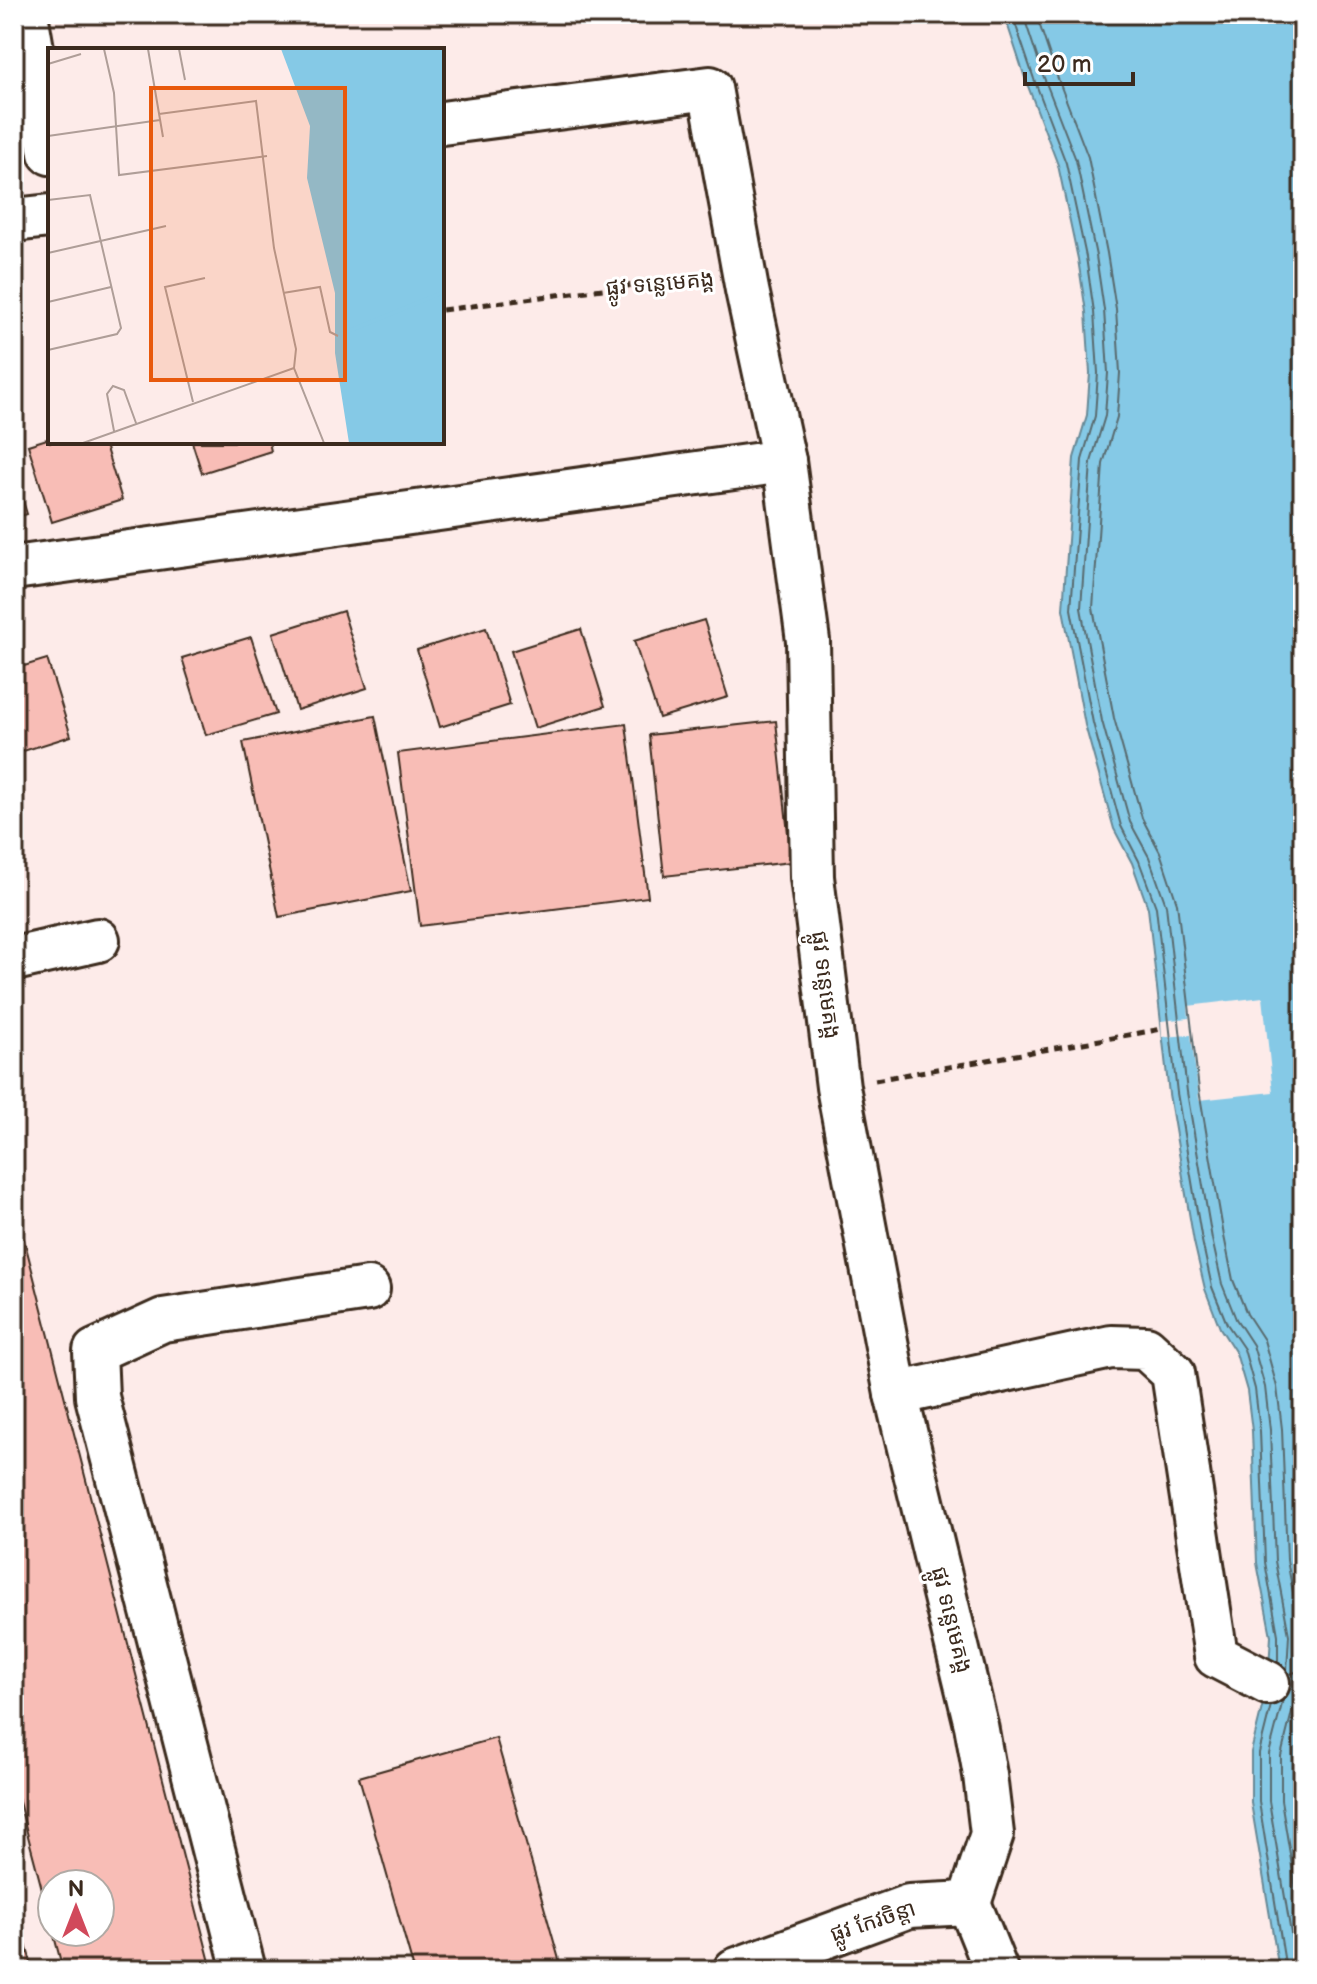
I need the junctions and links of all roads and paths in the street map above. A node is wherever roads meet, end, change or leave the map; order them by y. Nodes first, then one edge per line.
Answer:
1 (26, 14) edge
2 (444, 123) edge
3 (48, 141) edge
4 (48, 216) edge
5 (14, 220) edge
6 (747, 290) junction
7 (444, 310) edge
8 (784, 461) junction
9 (14, 568) edge
10 (98, 940) dead end
11 (14, 959) edge
12 (1162, 1029) dead end
13 (838, 1087) junction
14 (368, 1289) dead end
15 (896, 1394) junction
16 (1268, 1683) dead end
17 (969, 1903) junction
18 (244, 1970) edge
19 (735, 1970) edge
20 (996, 1970) edge

1 - 3 street
2 - 6 street
4 - 5 street
6 - 7 path, ផ្លូវ ទន្លេមេគង្គ
6 - 8 street, ផ្លូវ ទន្លេមេគង្គ
8 - 9 street
8 - 13 street, ផ្លូវ ទន្លេមេគង្គ
10 - 11 street
12 - 13 path
13 - 15 street, ផ្លូវ ទន្លេមេគង្គ
14 - 18 street
15 - 16 street
15 - 17 street, ផ្លូវ ទន្លេមេគង្គ
17 - 19 street, ផ្លូវ កែវចិន្តា
17 - 20 street

